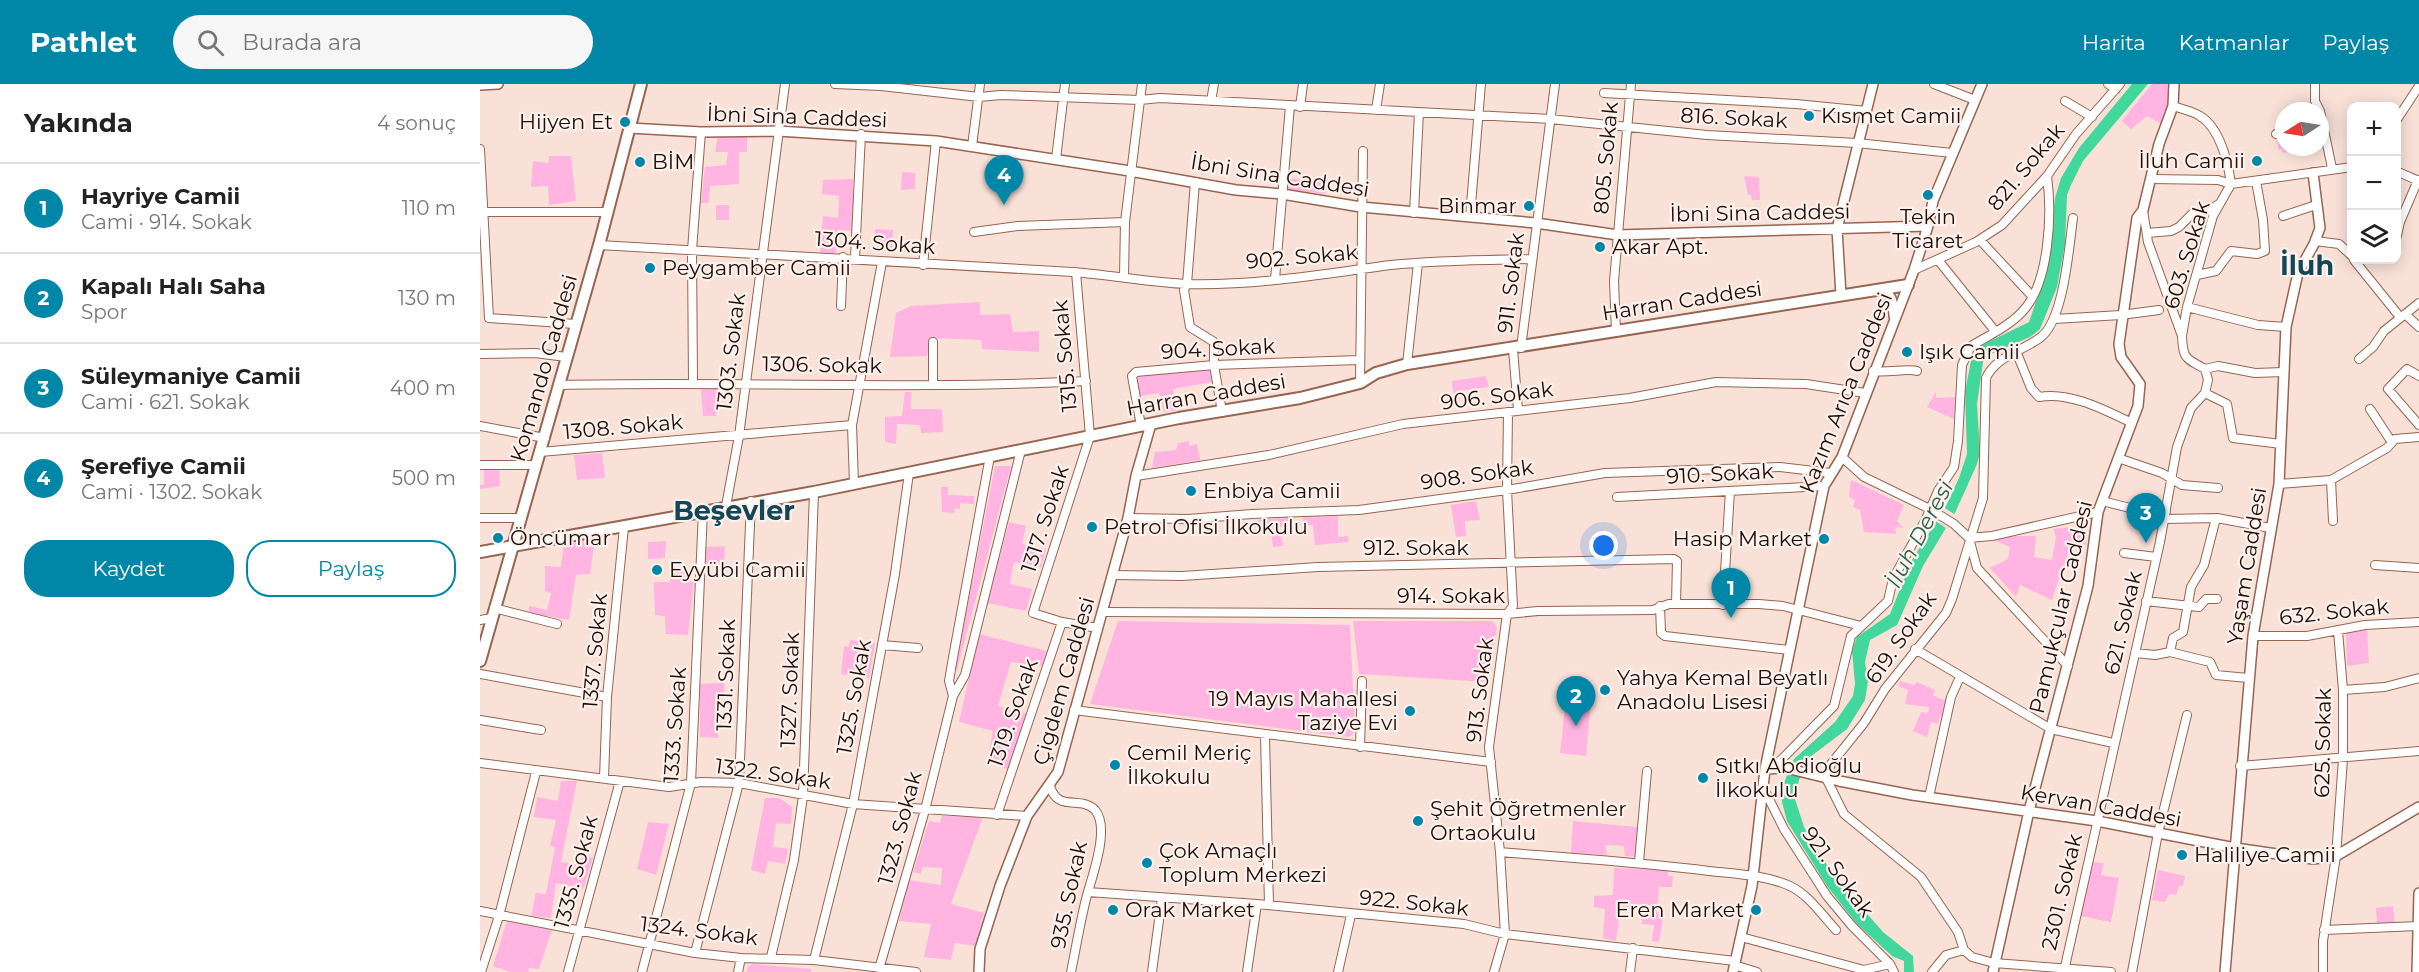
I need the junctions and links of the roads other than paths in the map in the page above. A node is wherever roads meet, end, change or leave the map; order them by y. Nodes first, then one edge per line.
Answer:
1 (498, 84) edge
2 (641, 84) edge
3 (785, 84) edge
4 (835, 84) edge
5 (980, 84) edge
6 (1065, 84) edge
7 (1142, 84) edge
8 (1214, 84) edge
9 (1303, 84) edge
10 (1380, 84) edge
11 (1482, 84) edge
12 (1555, 84) edge
13 (1630, 84) edge
14 (1873, 84) edge
15 (1934, 84) edge
16 (1982, 84) edge
17 (2108, 84) edge
18 (2174, 84) edge
19 (2315, 84) edge
20 (480, 85) edge
21 (881, 85) edge
22 (2419, 86) edge
23 (2118, 87) edge
24 (1604, 93) dead end
25 (1064, 95) junction
26 (1630, 95) junction
27 (979, 98) junction
28 (1140, 100) junction
29 (1975, 100) junction
30 (1211, 101) junction
31 (2065, 101) dead end
32 (2316, 102) edge
33 (1290, 106) junction
34 (2173, 106) junction
35 (1300, 107) junction
36 (1376, 110) junction
37 (1867, 111) junction
38 (1419, 112) junction
39 (2401, 115) edge
40 (1477, 116) junction
41 (2092, 117) junction
42 (1550, 119) junction
43 (629, 128) junction
44 (1625, 128) junction
45 (778, 130) junction
46 (701, 132) junction
47 (861, 135) junction
48 (936, 141) junction
49 (1857, 143) junction
50 (972, 146) junction
51 (480, 149) edge
52 (1363, 151) dead end
53 (1952, 153) junction
54 (2329, 154) edge
55 (1056, 159) junction
56 (2347, 167) edge
57 (2332, 168) junction
58 (1130, 171) junction
59 (2313, 172) junction
60 (2401, 173) edge
61 (2047, 176) junction
62 (481, 179) edge
63 (2152, 179) junction
64 (2256, 181) junction
65 (2419, 181) edge
66 (1195, 182) junction
67 (2232, 184) junction
68 (1282, 194) junction
69 (2221, 203) junction
70 (2316, 205) junction
71 (1361, 207) junction
72 (2143, 210) junction
73 (484, 212) junction
74 (606, 212) junction
75 (1414, 213) junction
76 (2283, 216) dead end
77 (1470, 217) junction
78 (2073, 219) dead end
79 (2401, 220) edge
80 (1125, 222) junction
81 (1536, 222) junction
82 (1928, 226) junction
83 (1837, 230) junction
84 (974, 232) dead end
85 (2147, 232) junction
86 (1618, 235) junction
87 (1980, 240) junction
88 (2315, 241) junction
89 (599, 245) junction
90 (692, 250) junction
91 (483, 251) edge
92 (2347, 252) edge
93 (762, 255) junction
94 (843, 257) junction
95 (855, 258) junction
96 (1532, 259) junction
97 (1938, 260) junction
98 (882, 262) junction
99 (1418, 263) junction
100 (2358, 264) edge
101 (923, 265) junction
102 (1360, 270) junction
103 (1914, 270) junction
104 (1076, 272) junction
105 (2197, 275) junction
106 (1124, 277) junction
107 (1275, 279) junction
108 (1187, 284) junction
109 (1908, 285) junction
110 (1876, 290) junction
111 (1840, 295) junction
112 (2032, 296) junction
113 (2419, 303) edge
114 (841, 306) dead end
115 (2187, 307) junction
116 (2159, 310) dead end
117 (2121, 315) junction
118 (2403, 316) junction
119 (1894, 318) junction
120 (2054, 319) junction
121 (575, 324) junction
122 (2286, 327) junction
123 (2419, 327) edge
124 (1995, 331) junction
125 (1616, 332) junction
126 (2182, 336) junction
127 (933, 342) dead end
128 (1517, 348) junction
129 (2016, 351) junction
130 (480, 354) edge
131 (566, 357) junction
132 (2359, 359) dead end
133 (1359, 360) junction
134 (1407, 364) junction
135 (1214, 365) junction
136 (2205, 369) junction
137 (1874, 370) junction
138 (1917, 371) dead end
139 (2284, 372) junction
140 (2419, 376) edge
141 (1086, 381) junction
142 (693, 382) junction
143 (745, 382) junction
144 (1360, 382) junction
145 (860, 384) junction
146 (933, 384) junction
147 (558, 385) junction
148 (1865, 393) junction
149 (2205, 393) junction
150 (2370, 409) dead end
151 (1518, 410) junction
152 (1222, 412) junction
153 (1508, 412) junction
154 (2132, 423) junction
155 (852, 425) junction
156 (1146, 425) junction
157 (2419, 425) edge
158 (480, 426) edge
159 (738, 436) junction
160 (1090, 436) junction
161 (2419, 437) edge
162 (545, 438) junction
163 (2391, 441) junction
164 (2281, 444) junction
165 (1021, 450) junction
166 (540, 452) junction
167 (990, 456) junction
168 (1842, 457) junction
169 (2118, 458) junction
170 (480, 465) edge
171 (536, 465) junction
172 (909, 473) junction
173 (1831, 473) junction
174 (1136, 476) junction
175 (2170, 478) junction
176 (2331, 480) junction
177 (854, 484) junction
178 (2279, 484) junction
179 (1824, 486) junction
180 (2218, 488) dead end
181 (1507, 490) junction
182 (1730, 491) junction
183 (814, 492) junction
184 (1617, 497) dead end
185 (751, 501) junction
186 (2102, 501) junction
187 (726, 506) junction
188 (704, 511) junction
189 (1933, 511) junction
190 (2098, 512) junction
191 (2165, 515) junction
192 (480, 518) edge
193 (522, 518) junction
194 (1128, 518) junction
195 (2216, 518) junction
196 (2333, 521) dead end
197 (624, 527) junction
198 (2271, 528) junction
199 (1969, 538) junction
200 (512, 548) junction
201 (480, 552) edge
202 (2124, 553) dead end
203 (2156, 557) junction
204 (1511, 564) junction
205 (2375, 565) dead end
206 (2419, 568) edge
207 (1113, 575) junction
208 (2217, 599) dead end
209 (2146, 602) junction
210 (1676, 604) junction
211 (1723, 605) junction
212 (1660, 606) junction
213 (2189, 606) junction
214 (1797, 610) junction
215 (1102, 612) junction
216 (1507, 614) junction
217 (488, 615) edge
218 (1062, 622) junction
219 (2419, 622) edge
220 (557, 624) dead end
221 (1861, 626) junction
222 (1098, 628) junction
223 (2338, 630) junction
224 (2253, 636) junction
225 (882, 645) junction
226 (918, 648) dead end
227 (1915, 649) junction
228 (1789, 650) junction
229 (2170, 652) junction
230 (2135, 653) junction
231 (480, 661) edge
232 (2068, 666) junction
233 (480, 674) edge
234 (1960, 677) junction
235 (2248, 678) junction
236 (2419, 678) edge
237 (1362, 681) dead end
238 (2343, 690) junction
239 (953, 696) junction
240 (607, 697) junction
241 (1074, 710) junction
242 (2187, 715) dead end
243 (480, 720) edge
244 (2052, 729) junction
245 (541, 730) dead end
246 (1265, 735) junction
247 (2113, 743) junction
248 (1360, 747) junction
249 (2419, 751) edge
250 (2343, 759) junction
251 (1491, 762) junction
252 (480, 763) edge
253 (2240, 766) junction
254 (1765, 769) junction
255 (1647, 771) dead end
256 (536, 772) junction
257 (1826, 777) junction
258 (604, 778) junction
259 (620, 781) junction
260 (692, 783) junction
261 (739, 783) junction
262 (1050, 786) junction
263 (1763, 787) junction
264 (803, 796) junction
265 (1929, 797) junction
266 (853, 804) junction
267 (2419, 807) edge
268 (925, 810) junction
269 (2029, 811) junction
270 (997, 815) junction
271 (1027, 816) junction
272 (2097, 821) junction
273 (2158, 833) junction
274 (2235, 849) junction
275 (1500, 852) junction
276 (2336, 856) junction
277 (1639, 862) junction
278 (1754, 877) junction
279 (1088, 892) junction
280 (2419, 893) edge
281 (1162, 898) junction
282 (1257, 904) junction
283 (1269, 905) junction
284 (480, 911) edge
285 (1352, 915) junction
286 (499, 916) junction
287 (2418, 926) edge
288 (1836, 930) dead end
289 (2324, 930) junction
290 (579, 931) junction
291 (1505, 934) junction
292 (1742, 937) junction
293 (649, 944) junction
294 (1633, 948) junction
295 (1964, 950) junction
296 (695, 952) junction
297 (771, 957) junction
298 (741, 958) junction
299 (814, 960) junction
300 (1734, 966) edge
301 (1994, 967) edge
302 (1892, 968) edge
303 (879, 969) junction
304 (2064, 970) edge
305 (897, 971) edge
306 (481, 972) edge
307 (568, 972) edge
308 (642, 972) edge
309 (738, 972) edge
310 (916, 972) edge
311 (979, 972) edge
312 (1071, 972) edge
313 (1152, 972) edge
314 (1247, 972) edge
315 (1338, 972) edge
316 (1494, 972) edge
317 (1630, 972) edge
318 (1757, 972) edge
319 (1932, 972) edge
320 (2111, 972) edge
321 (2132, 972) edge
322 (2225, 972) edge
323 (2323, 972) edge
324 (2417, 972) edge

1 - 20 street
2 - 43 main road, Komando Caddesi
3 - 45 street, 1303. Sokak
4 - 21 street, 816. Sokak
5 - 27 street
6 - 25 street
7 - 28 street
8 - 30 street
9 - 35 street
10 - 36 street
11 - 40 street
12 - 42 street, 911. Sokak
13 - 26 street, 805. Sokak
14 - 37 street
15 - 29 street
16 - 29 street, Kazım Arıca Caddesi
17 - 23 street
18 - 34 street, Pamukçular Caddesi
19 - 32 street
21 - 27 street, 816. Sokak
22 - 39 street
23 - 41 street, 821. Sokak
24 - 26 street
25 - 27 street, 816. Sokak
25 - 28 street, 816. Sokak
25 - 55 street
26 - 37 street
26 - 44 street, 805. Sokak
27 - 50 street
28 - 30 street, 816. Sokak
28 - 58 street
29 - 53 street, Kazım Arıca Caddesi
30 - 33 street, 816. Sokak
31 - 41 street
33 - 35 street, 816. Sokak
33 - 68 street
34 - 63 street, Pamukçular Caddesi
34 - 67 street, 603. Sokak
35 - 36 street, 816. Sokak
36 - 38 street, 816. Sokak
37 - 49 street
38 - 40 street, 816. Sokak
38 - 75 street
40 - 42 street, 816. Sokak
40 - 77 street
41 - 61 street, 821. Sokak
42 - 44 street, 816. Sokak
42 - 81 street, 911. Sokak
43 - 46 street, İbni Sina Caddesi
43 - 74 main road, Komando Caddesi
44 - 49 street, 816. Sokak
44 - 86 street, 805. Sokak
45 - 46 street, İbni Sina Caddesi
45 - 47 street, İbni Sina Caddesi
45 - 93 street, 1303. Sokak
46 - 90 street
47 - 48 street, İbni Sina Caddesi
47 - 95 street
48 - 50 street, İbni Sina Caddesi
48 - 101 street
49 - 53 street, 816. Sokak
49 - 83 street
50 - 55 street, İbni Sina Caddesi
51 - 62 street
52 - 71 street
53 - 82 street, Kazım Arıca Caddesi
54 - 57 street
55 - 58 street, İbni Sina Caddesi
56 - 57 street
57 - 59 street
58 - 66 street, İbni Sina Caddesi
58 - 80 street
59 - 64 street
59 - 70 street, Yaşam Caddesi
60 - 65 street
61 - 87 street, 821. Sokak
61 - 112 street
62 - 73 street
63 - 67 street
63 - 72 street, Pamukçular Caddesi
64 - 67 street
64 - 105 street
65 - 79 street
66 - 68 street, İbni Sina Caddesi
66 - 108 street
67 - 69 street, 603. Sokak
68 - 71 street, İbni Sina Caddesi
68 - 107 street
69 - 85 street
69 - 105 street, 603. Sokak
70 - 76 street
70 - 88 street, Yaşam Caddesi
71 - 75 street, İbni Sina Caddesi
71 - 102 street
72 - 85 street
72 - 117 street, Pamukçular Caddesi
73 - 74 street
73 - 91 street
74 - 89 main road, Komando Caddesi
75 - 77 street, İbni Sina Caddesi
77 - 81 street, İbni Sina Caddesi
78 - 120 street
80 - 84 street
80 - 106 street
81 - 86 street, İbni Sina Caddesi
81 - 96 street, 911. Sokak
82 - 83 street, İbni Sina Caddesi
82 - 103 street, Kazım Arıca Caddesi
83 - 86 street, İbni Sina Caddesi
83 - 111 street
85 - 126 street
86 - 125 street, 805. Sokak
87 - 97 street, 821. Sokak
87 - 112 street
88 - 92 street
88 - 122 street, Yaşam Caddesi
89 - 90 street, 1304. Sokak
89 - 121 main road, Komando Caddesi
90 - 93 street, 1304. Sokak
90 - 142 street
91 - 121 street
93 - 94 street, 1304. Sokak
93 - 143 street, 1303. Sokak
94 - 95 street, 1304. Sokak
94 - 114 street
95 - 98 street, 1304. Sokak
96 - 99 street, 902. Sokak
96 - 128 street, 911. Sokak
97 - 103 street, 821. Sokak
97 - 124 street
98 - 101 street, 1304. Sokak
98 - 145 street
99 - 102 street, 902. Sokak
99 - 134 street
100 - 118 street
101 - 104 street, 1304. Sokak
102 - 107 street, 902. Sokak
102 - 133 street
103 - 109 street, Kazım Arıca Caddesi
104 - 106 street, 902. Sokak
104 - 141 street, 1315. Sokak
105 - 115 street, 603. Sokak
106 - 108 street, 902. Sokak
107 - 108 street, 902. Sokak
108 - 135 street
109 - 110 main road, Harran Caddesi
109 - 119 street, Kazım Arıca Caddesi
110 - 111 main road, Harran Caddesi
110 - 119 street
111 - 125 main road, Harran Caddesi
112 - 124 street
113 - 118 street
115 - 122 street
115 - 126 street, 603. Sokak
116 - 117 street
117 - 120 street
117 - 154 street, Pamukçular Caddesi
118 - 123 street
118 - 132 street
119 - 137 street, Kazım Arıca Caddesi
120 - 129 street, 619. Sokak
121 - 131 main road, Komando Caddesi
122 - 139 street, Yaşam Caddesi
124 - 189 street
125 - 128 main road, Harran Caddesi
126 - 136 street
127 - 146 street
128 - 134 main road, Harran Caddesi
128 - 151 street
129 - 154 street
129 - 199 street, 619. Sokak
130 - 131 street
131 - 147 main road, Komando Caddesi
133 - 135 street, 904. Sokak
133 - 144 street
134 - 144 main road, Harran Caddesi
135 - 152 street
135 - 156 street, 904. Sokak
136 - 139 street
136 - 149 street
137 - 138 street
137 - 148 street, Kazım Arıca Caddesi
139 - 164 street, Yaşam Caddesi
140 - 157 street
141 - 146 street, 1306. Sokak
141 - 160 street, 1315. Sokak
142 - 143 street, 1306. Sokak
142 - 147 street, 1306. Sokak
143 - 145 street, 1306. Sokak
143 - 159 street, 1303. Sokak
144 - 152 main road, Harran Caddesi
145 - 146 street, 1306. Sokak
145 - 155 street
147 - 162 main road, Komando Caddesi
148 - 151 street, 906. Sokak
148 - 168 street, Kazım Arıca Caddesi
149 - 164 street
149 - 175 street, 621. Sokak
150 - 163 street
151 - 153 street, 906. Sokak
152 - 156 main road, Harran Caddesi
153 - 174 street, 906. Sokak
153 - 181 street, 913. Sokak
154 - 169 street, Pamukçular Caddesi
155 - 159 street, 1308. Sokak
155 - 177 street
156 - 160 main road, Harran Caddesi
156 - 174 street, Çigdem Caddesi
158 - 162 street
159 - 166 street, 1308. Sokak
159 - 187 street, 1303. Sokak
160 - 165 main road, Harran Caddesi
160 - 218 street, 1317. Sokak
161 - 163 street
162 - 166 main road, Komando Caddesi
163 - 176 street
164 - 178 street, Yaşam Caddesi
165 - 167 main road, Harran Caddesi
165 - 239 street, 1323. Sokak
166 - 171 main road, Komando Caddesi
167 - 172 main road, Harran Caddesi
167 - 239 street, 1323. Sokak
168 - 173 street, Kazım Arıca Caddesi
168 - 189 street
169 - 175 street
169 - 186 street, Pamukçular Caddesi
170 - 171 street
171 - 193 main road, Komando Caddesi
172 - 177 main road, Harran Caddesi
172 - 225 street, 1325. Sokak
173 - 179 street, Kazım Arıca Caddesi
173 - 181 street, 908. Sokak
174 - 194 street, Çigdem Caddesi
175 - 180 street
175 - 191 street, 621. Sokak
176 - 178 street
176 - 196 street
177 - 183 main road, Harran Caddesi
178 - 198 street, Yaşam Caddesi
179 - 182 street, 910. Sokak
179 - 214 street, Kazım Arıca Caddesi
181 - 194 street, 908. Sokak
181 - 204 street, 913. Sokak
182 - 184 street, 910. Sokak
182 - 211 street
183 - 185 main road, Harran Caddesi
183 - 264 street, 1327. Sokak
185 - 187 main road, Harran Caddesi
185 - 261 street, 1331. Sokak
186 - 190 street, Pamukçular Caddesi
186 - 191 street
187 - 188 main road, Harran Caddesi
188 - 197 main road, Harran Caddesi
188 - 260 street, 1333. Sokak
189 - 199 street
189 - 221 street
190 - 199 street
190 - 232 street, Pamukçular Caddesi
191 - 195 street
191 - 203 street, 621. Sokak
192 - 193 street
193 - 200 main road, Komando Caddesi
194 - 207 street, Çigdem Caddesi
195 - 198 street
195 - 213 street
197 - 200 main road, Harran Caddesi
197 - 240 street, 1337. Sokak
198 - 224 street, Yaşam Caddesi
199 - 227 street, 619. Sokak
199 - 232 street
200 - 201 main road, Harran Caddesi
200 - 217 main road, Komando Caddesi
202 - 203 street
203 - 209 street, 621. Sokak
204 - 207 street, 912. Sokak
204 - 210 street, 912. Sokak
204 - 216 street, 913. Sokak
205 - 206 street
207 - 215 street, Çigdem Caddesi
208 - 213 street
209 - 213 street
209 - 230 street, 621. Sokak
210 - 211 street, 914. Sokak
210 - 212 street, 914. Sokak
211 - 214 street, 914. Sokak
212 - 216 street, 914. Sokak
212 - 228 street
213 - 229 street
214 - 221 street, 914. Sokak
214 - 228 street, Kazım Arıca Caddesi
215 - 216 street, 914. Sokak
215 - 222 street, Çigdem Caddesi
216 - 251 street, 913. Sokak
217 - 220 street
217 - 231 main road, Komando Caddesi
218 - 222 street
218 - 270 street, 1319. Sokak
219 - 223 street, 632. Sokak
221 - 254 street
222 - 241 street, Çigdem Caddesi
223 - 224 street, 632. Sokak
223 - 238 street, 625. Sokak
224 - 235 street, Yaşam Caddesi
225 - 226 street
225 - 266 street, 1325. Sokak
227 - 234 street
227 - 257 street, 619. Sokak
228 - 254 street, Kazım Arıca Caddesi
229 - 230 street
229 - 235 street
230 - 247 street, 621. Sokak
232 - 244 street, Pamukçular Caddesi
233 - 240 street
234 - 244 street
234 - 265 street
235 - 253 street, Yaşam Caddesi
236 - 238 street
237 - 248 street
238 - 250 street, 625. Sokak
239 - 268 street, 1323. Sokak
240 - 258 street, 1337. Sokak
241 - 246 street
241 - 262 street, Çigdem Caddesi
242 - 273 street
243 - 245 street
244 - 247 street
244 - 269 street, Pamukçular Caddesi
246 - 248 street
246 - 283 street
247 - 272 street, 621. Sokak
248 - 251 street
249 - 250 street
250 - 253 street
250 - 276 street, 625. Sokak
251 - 275 street, 913. Sokak
252 - 256 street, 1322. Sokak
253 - 274 street, Yaşam Caddesi
254 - 257 street, Kervan Caddesi
254 - 263 street, Kazım Arıca Caddesi
255 - 277 street
256 - 258 street, 1322. Sokak
256 - 286 street
257 - 265 street, Kervan Caddesi
257 - 295 street
258 - 259 street, 1322. Sokak
259 - 260 street, 1322. Sokak
259 - 290 street, 1335. Sokak
260 - 261 street, 1322. Sokak
260 - 293 street, 1333. Sokak
261 - 264 street, 1322. Sokak
261 - 296 street, 1331. Sokak
262 - 271 street, Çigdem Caddesi
262 - 279 street, 935. Sokak
263 - 278 street, Kazım Arıca Caddesi
263 - 302 street, 921. Sokak
264 - 266 street, 1322. Sokak
264 - 297 street, 1327. Sokak
265 - 269 street, Kervan Caddesi
266 - 268 street, 1322. Sokak
266 - 299 street, 1325. Sokak
267 - 276 street, Kervan Caddesi
268 - 270 street, 1322. Sokak
268 - 303 street, 1323. Sokak
269 - 272 street, Kervan Caddesi
269 - 301 street, Pamukçular Caddesi
270 - 271 street, 1322. Sokak
271 - 311 street, Çigdem Caddesi
272 - 273 street, Kervan Caddesi
272 - 304 street, 2301. Sokak
273 - 274 street, Kervan Caddesi
273 - 321 street
274 - 276 street, Kervan Caddesi
274 - 322 street, Yaşam Caddesi
275 - 277 street
275 - 291 street, 913. Sokak
276 - 289 street, 625. Sokak
277 - 278 street
278 - 288 street
278 - 292 street, Kazım Arıca Caddesi
279 - 281 street, 922. Sokak
279 - 312 street, 935. Sokak
280 - 287 street
281 - 282 street, 922. Sokak
281 - 313 street
282 - 283 street, 922. Sokak
282 - 314 street
283 - 285 street, 922. Sokak
284 - 286 street, 1324. Sokak
285 - 291 street, 922. Sokak
285 - 315 street
286 - 290 street, 1324. Sokak
286 - 306 street
287 - 289 street
287 - 324 street
289 - 323 street, 625. Sokak
290 - 293 street, 1324. Sokak
290 - 307 street, 1335. Sokak
291 - 294 street, 922. Sokak
291 - 316 street, 913. Sokak
292 - 300 street, Kazım Arıca Caddesi
292 - 302 street
293 - 296 street, 1324. Sokak
293 - 308 street, 1333. Sokak
294 - 300 street, 922. Sokak
294 - 317 street
295 - 301 street
295 - 319 street
296 - 298 street, 1324. Sokak
297 - 298 street, 1324. Sokak
297 - 299 street, 1324. Sokak
298 - 309 street
299 - 303 street, 1324. Sokak
300 - 318 street, 922. Sokak
301 - 304 street
303 - 305 street, 1324. Sokak
304 - 320 street
305 - 310 street, 1324. Sokak

